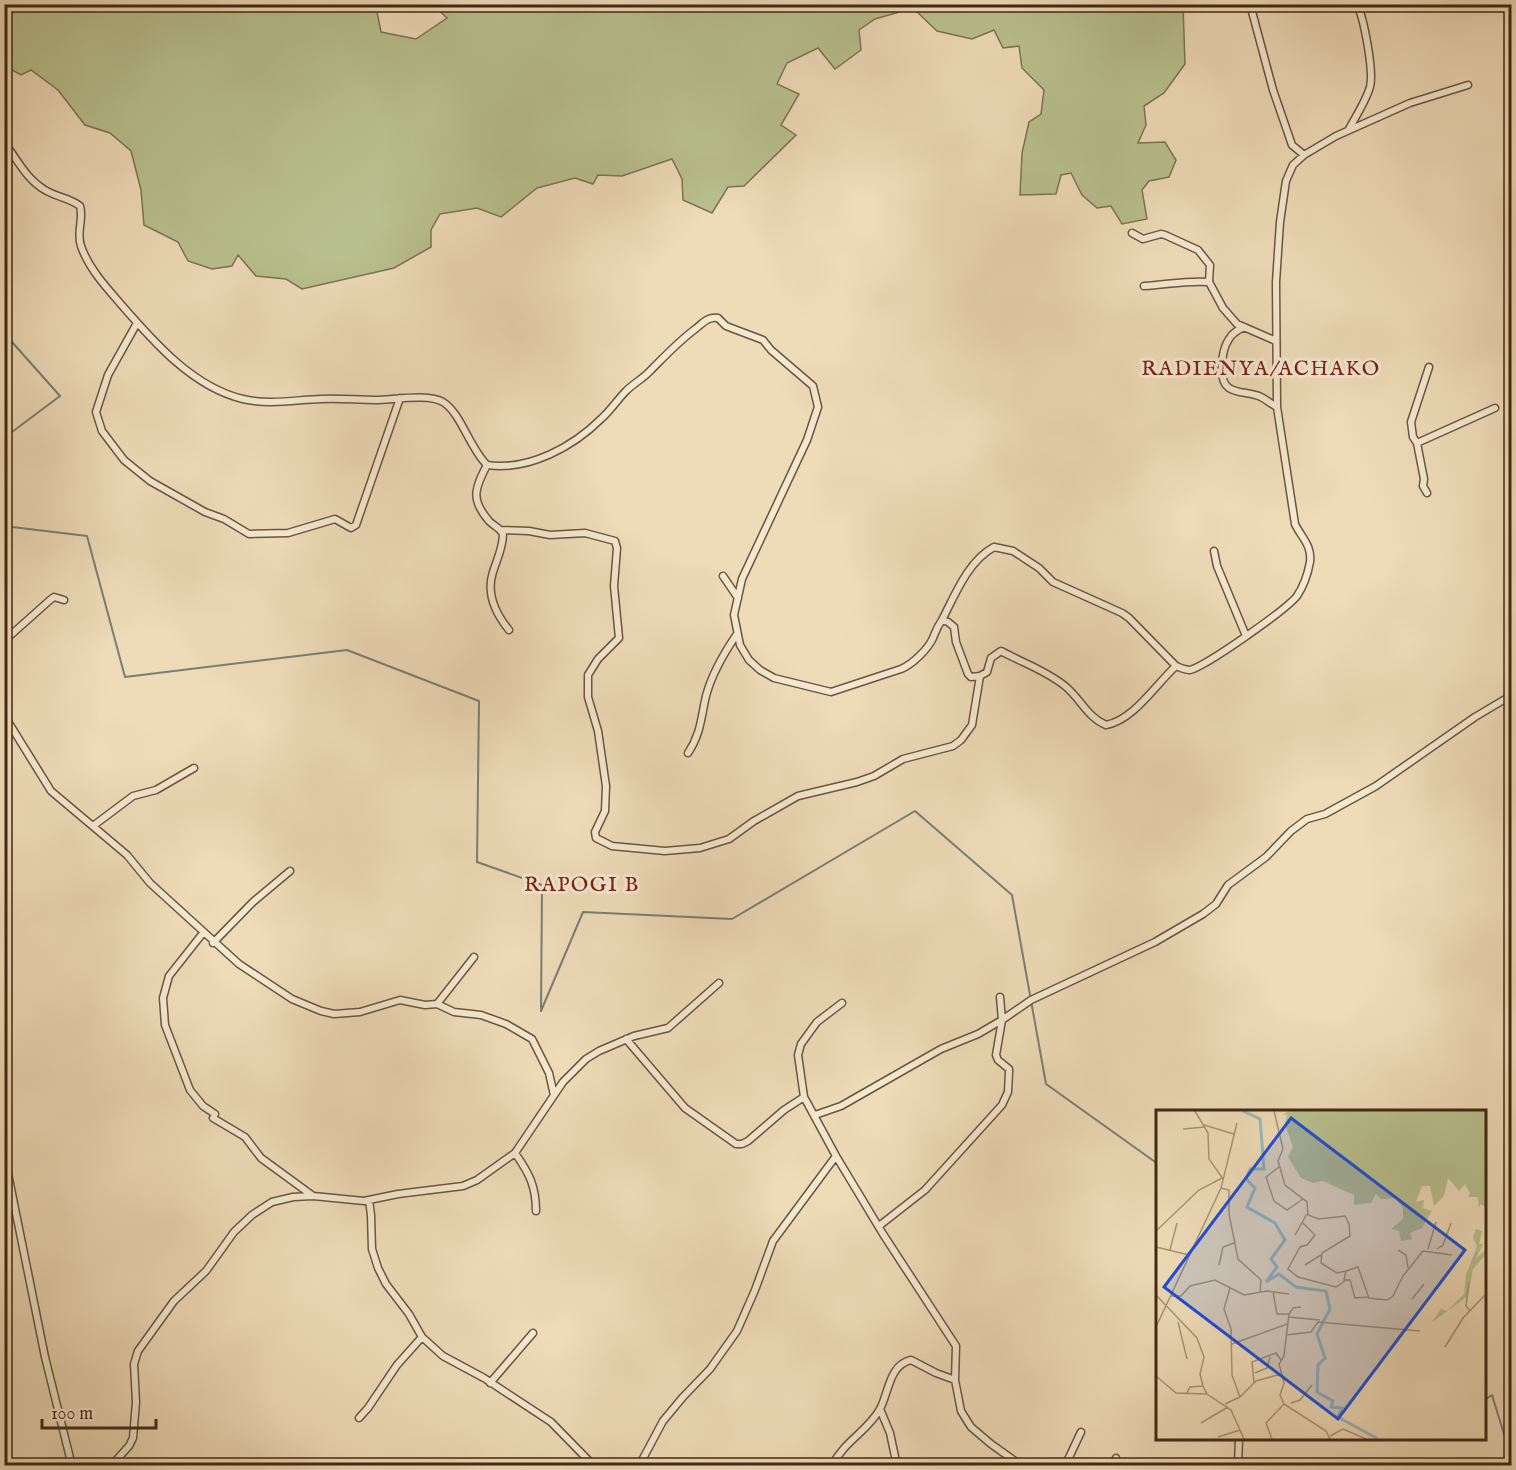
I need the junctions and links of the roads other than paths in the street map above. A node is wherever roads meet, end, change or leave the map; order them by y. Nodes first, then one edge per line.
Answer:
1 (1250, 4) edge
2 (1357, 4) edge
3 (1468, 85) dead end
4 (1349, 130) junction
5 (4, 142) edge
6 (1304, 155) junction
7 (1132, 233) dead end
8 (1209, 282) junction
9 (1144, 286) dead end
10 (137, 323) junction
11 (1244, 327) junction
12 (1276, 341) junction
13 (1429, 367) dead end
14 (400, 398) junction
15 (1277, 407) junction
16 (1495, 408) dead end
17 (1417, 443) junction
18 (487, 465) junction
19 (1427, 493) dead end
20 (501, 530) junction
21 (1214, 551) dead end
22 (723, 576) dead end
23 (738, 598) junction
24 (64, 600) dead end
25 (942, 620) junction
26 (509, 630) dead end
27 (737, 634) junction
28 (1246, 636) junction
29 (4, 640) edge
30 (1176, 666) junction
31 (980, 676) junction
32 (1512, 695) edge
33 (4, 715) edge
34 (688, 753) dead end
35 (194, 768) dead end
36 (93, 826) junction
37 (290, 871) dead end
38 (203, 933) junction
39 (213, 943) junction
40 (474, 957) dead end
41 (719, 983) dead end
42 (1000, 996) dead end
43 (842, 1002) dead end
44 (437, 1004) junction
45 (1002, 1020) junction
46 (626, 1039) junction
47 (554, 1095) junction
48 (804, 1097) junction
49 (815, 1115) junction
50 (515, 1153) junction
51 (4, 1154) edge
52 (836, 1156) junction
53 (7, 1187) edge
54 (313, 1196) junction
55 (369, 1200) junction
56 (536, 1211) dead end
57 (879, 1226) junction
58 (532, 1333) dead end
59 (422, 1337) junction
60 (955, 1380) junction
61 (490, 1383) junction
62 (880, 1409) junction
63 (359, 1418) dead end
64 (1082, 1432) dead end
65 (1239, 1440) edge
66 (1116, 1458) dead end
67 (114, 1464) edge
68 (1017, 1464) edge
69 (72, 1466) edge
70 (594, 1466) edge
71 (639, 1466) edge
72 (832, 1466) edge
73 (897, 1466) edge
74 (1065, 1466) edge
75 (1113, 1466) edge
76 (1238, 1466) edge

1 - 6 street
2 - 4 street
3 - 4 street
4 - 6 street
5 - 10 street
6 - 12 street
7 - 8 street
8 - 9 street
8 - 11 street
10 - 14 street
10 - 14 street
11 - 12 street
11 - 15 street
12 - 15 street
13 - 17 street
14 - 18 street
15 - 28 street
16 - 17 street
17 - 19 street
18 - 20 street
18 - 23 street
20 - 26 street
20 - 31 street
21 - 28 street
22 - 23 street
23 - 27 street
24 - 29 street
25 - 27 street
25 - 30 street
25 - 31 street
27 - 34 street
28 - 30 street
30 - 31 street
32 - 45 street
33 - 36 street
35 - 36 street
36 - 38 street
37 - 39 street
38 - 39 street
38 - 54 street
39 - 44 street
40 - 44 street
41 - 46 street
42 - 45 street
43 - 48 street
44 - 47 street
45 - 49 street
45 - 57 street
46 - 47 street
46 - 48 street
47 - 50 street
48 - 49 street
49 - 52 street
50 - 55 street
50 - 56 street
51 - 53 street
52 - 57 street
52 - 71 street
53 - 69 street
54 - 55 street
54 - 67 street
55 - 59 street
57 - 60 street
58 - 61 street
59 - 61 street
59 - 63 street
60 - 62 street
60 - 68 street
61 - 70 street
62 - 72 street
62 - 73 street
64 - 74 street
65 - 76 street
66 - 75 street

